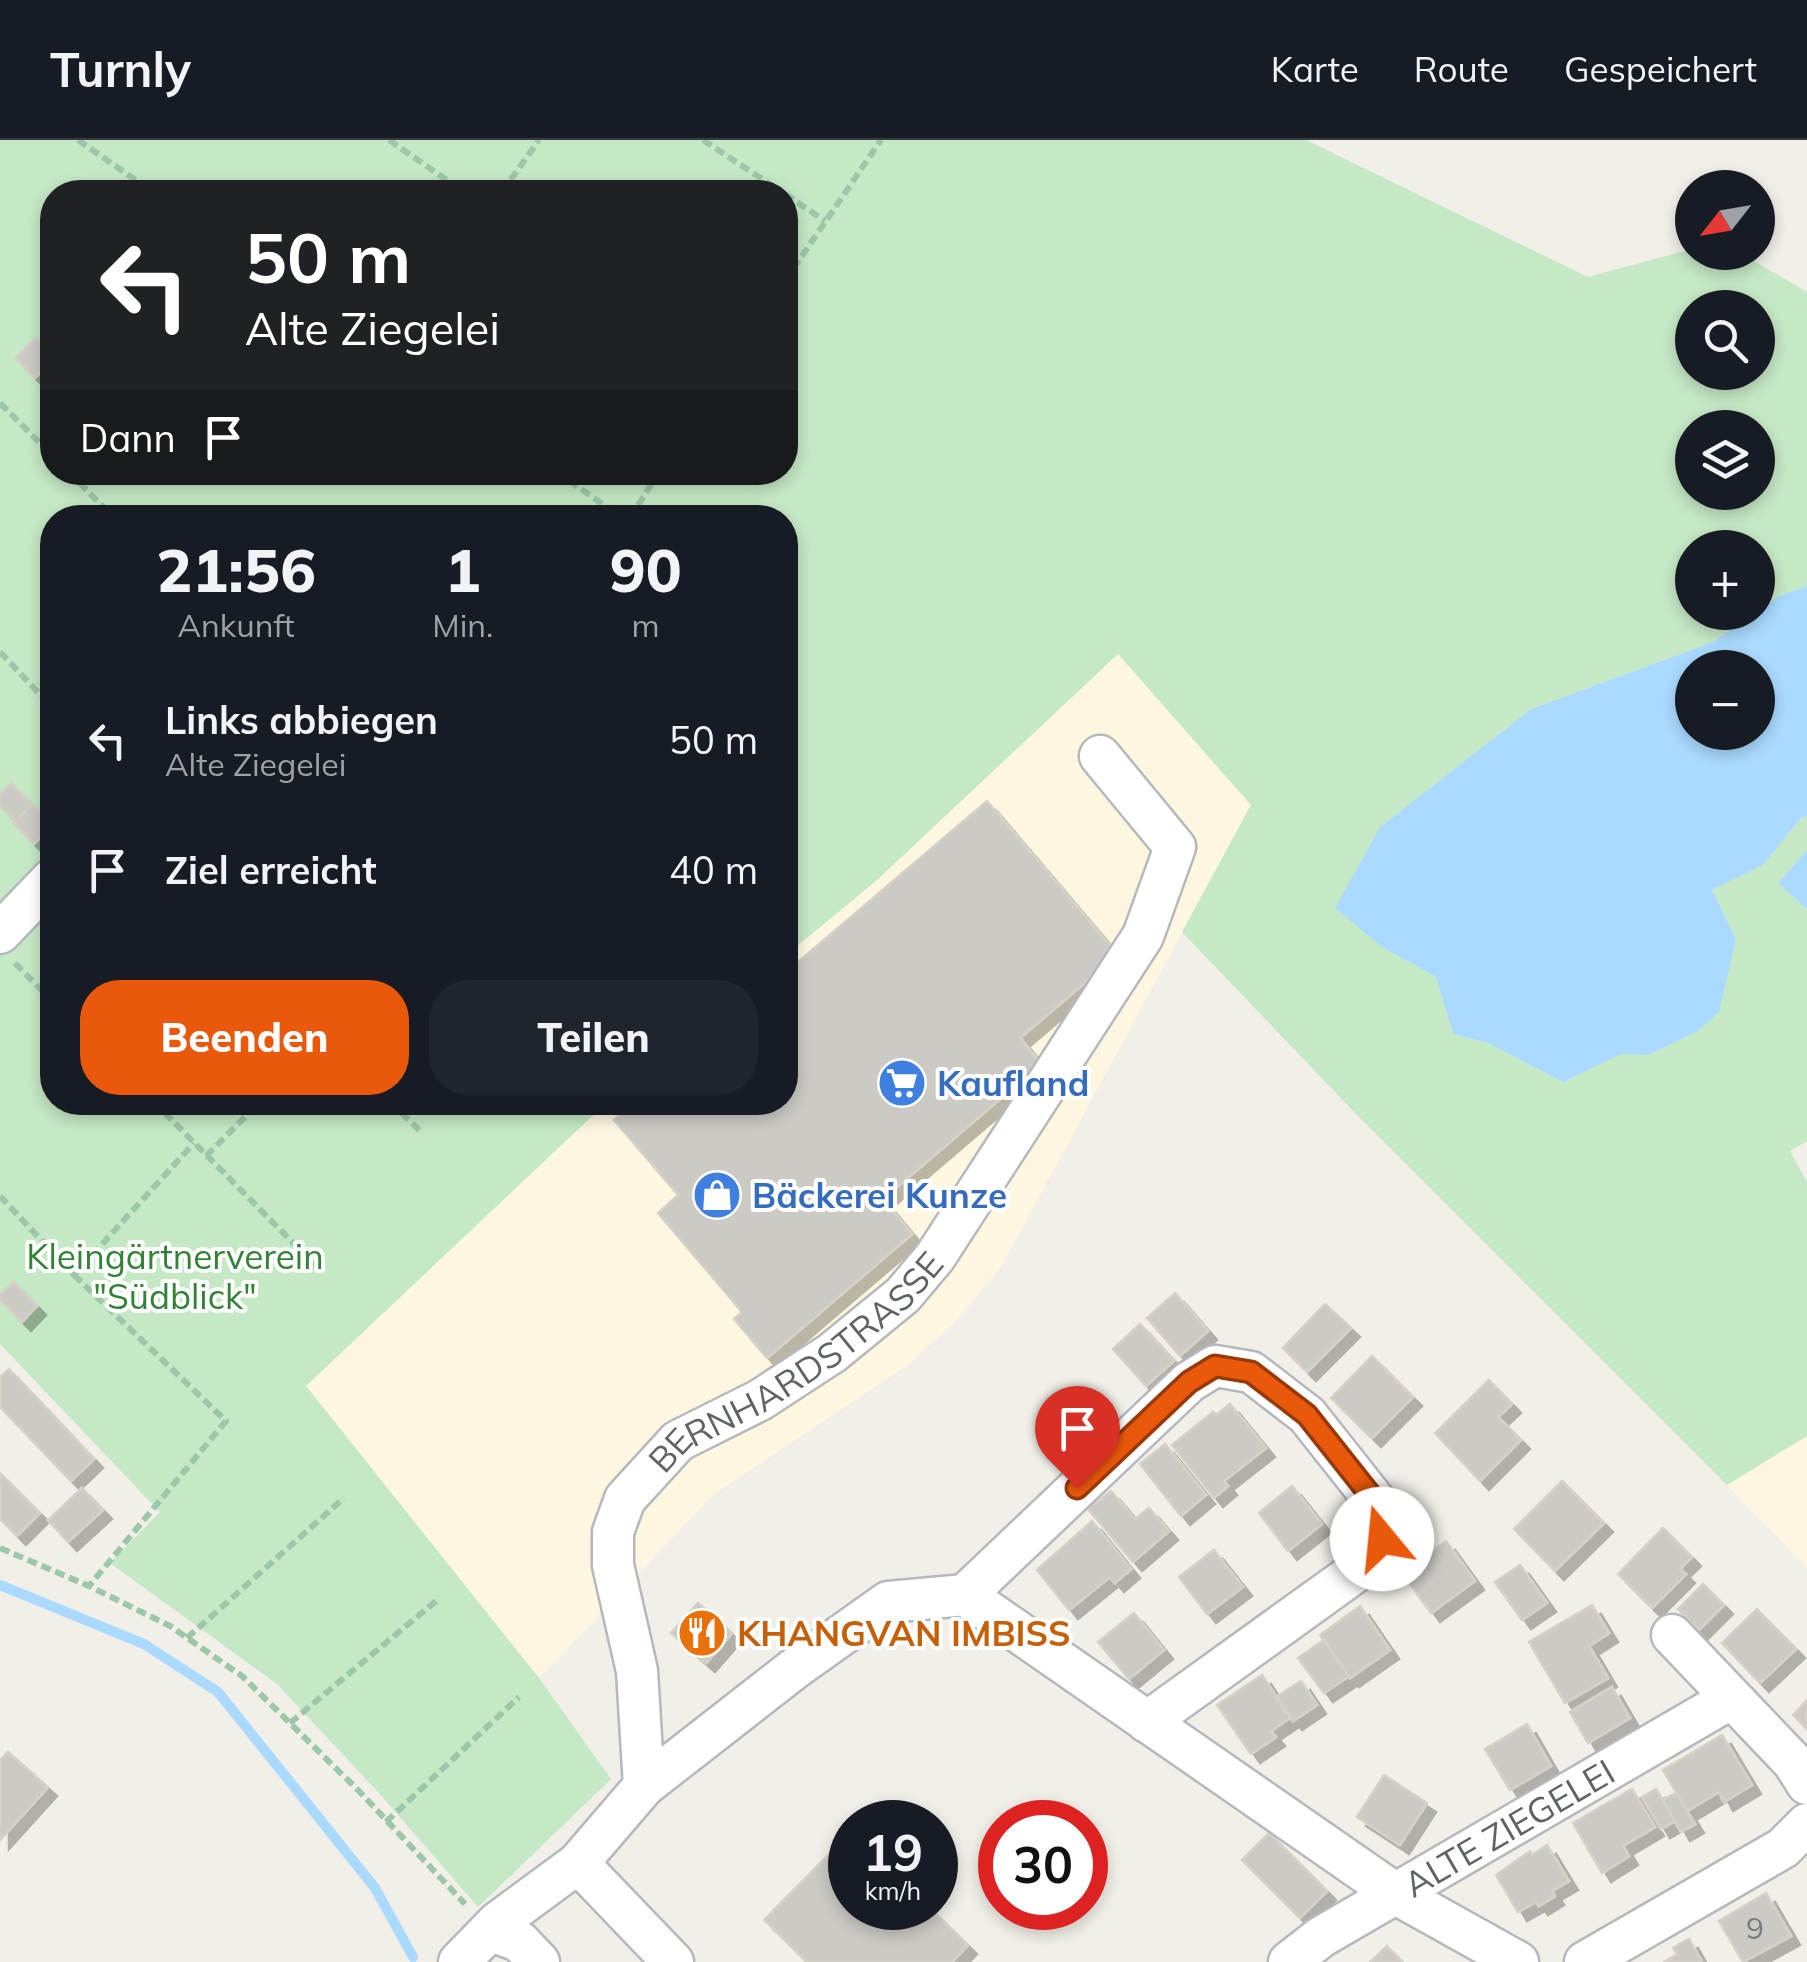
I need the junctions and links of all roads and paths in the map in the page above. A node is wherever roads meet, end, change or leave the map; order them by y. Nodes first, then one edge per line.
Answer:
1 (78, 140) edge
2 (389, 140) edge
3 (539, 140) edge
4 (703, 140) edge
5 (881, 140) edge
6 (136, 180) edge
7 (447, 180) edge
8 (511, 180) edge
9 (764, 180) edge
10 (798, 203) edge
11 (825, 221) junction
12 (798, 262) edge
13 (0, 403) edge
14 (40, 444) edge
15 (82, 485) edge
16 (576, 485) edge
17 (102, 505) edge
18 (606, 505) edge
19 (0, 652) edge
20 (40, 694) edge
21 (1100, 756) dead end
22 (40, 897) edge
23 (6, 947) edge
24 (40, 987) edge
25 (167, 1115) edge
26 (247, 1115) edge
27 (404, 1115) edge
28 (420, 1131) dead end
29 (194, 1143) junction
30 (206, 1156) junction
31 (0, 1196) edge
32 (316, 1266) dead end
33 (74, 1275) junction
34 (344, 1498) dead end
35 (0, 1548) edge
36 (89, 1586) junction
37 (965, 1595) junction
38 (436, 1600) dead end
39 (1672, 1635) dead end
40 (187, 1638) junction
41 (520, 1697) dead end
42 (1730, 1699) junction
43 (1146, 1722) junction
44 (290, 1724) junction
45 (1807, 1784) edge
46 (644, 1786) junction
47 (386, 1822) junction
48 (1807, 1824) edge
49 (578, 1863) junction
50 (1396, 1894) junction
51 (491, 1932) junction
52 (458, 1962) edge
53 (539, 1962) edge
54 (674, 1962) edge
55 (1289, 1962) edge
56 (1518, 1962) edge
57 (1585, 1962) edge

1 - 6 path
2 - 7 path
3 - 8 path
4 - 9 path
5 - 11 path
10 - 11 path
11 - 12 path
13 - 14 path
15 - 17 path
16 - 18 path
19 - 20 path
21 - 46 street, BERNHARDSTRASSE
22 - 23 street
23 - 24 path
25 - 29 path
26 - 30 path
27 - 28 path
29 - 30 path
29 - 33 path
30 - 32 path
31 - 33 path
33 - 36 path
34 - 40 path
35 - 36 path
36 - 40 path
37 - 43 street
37 - 43 street
37 - 46 street
38 - 44 path
39 - 42 street
40 - 44 path
41 - 47 path
42 - 45 street
42 - 50 street, ALTE ZIEGELEI
43 - 50 street
44 - 47 path
46 - 49 street
47 - 51 path
48 - 57 street
49 - 51 street
49 - 54 street
50 - 55 street, ALTE ZIEGELEI
50 - 56 street
51 - 52 street
51 - 53 street

